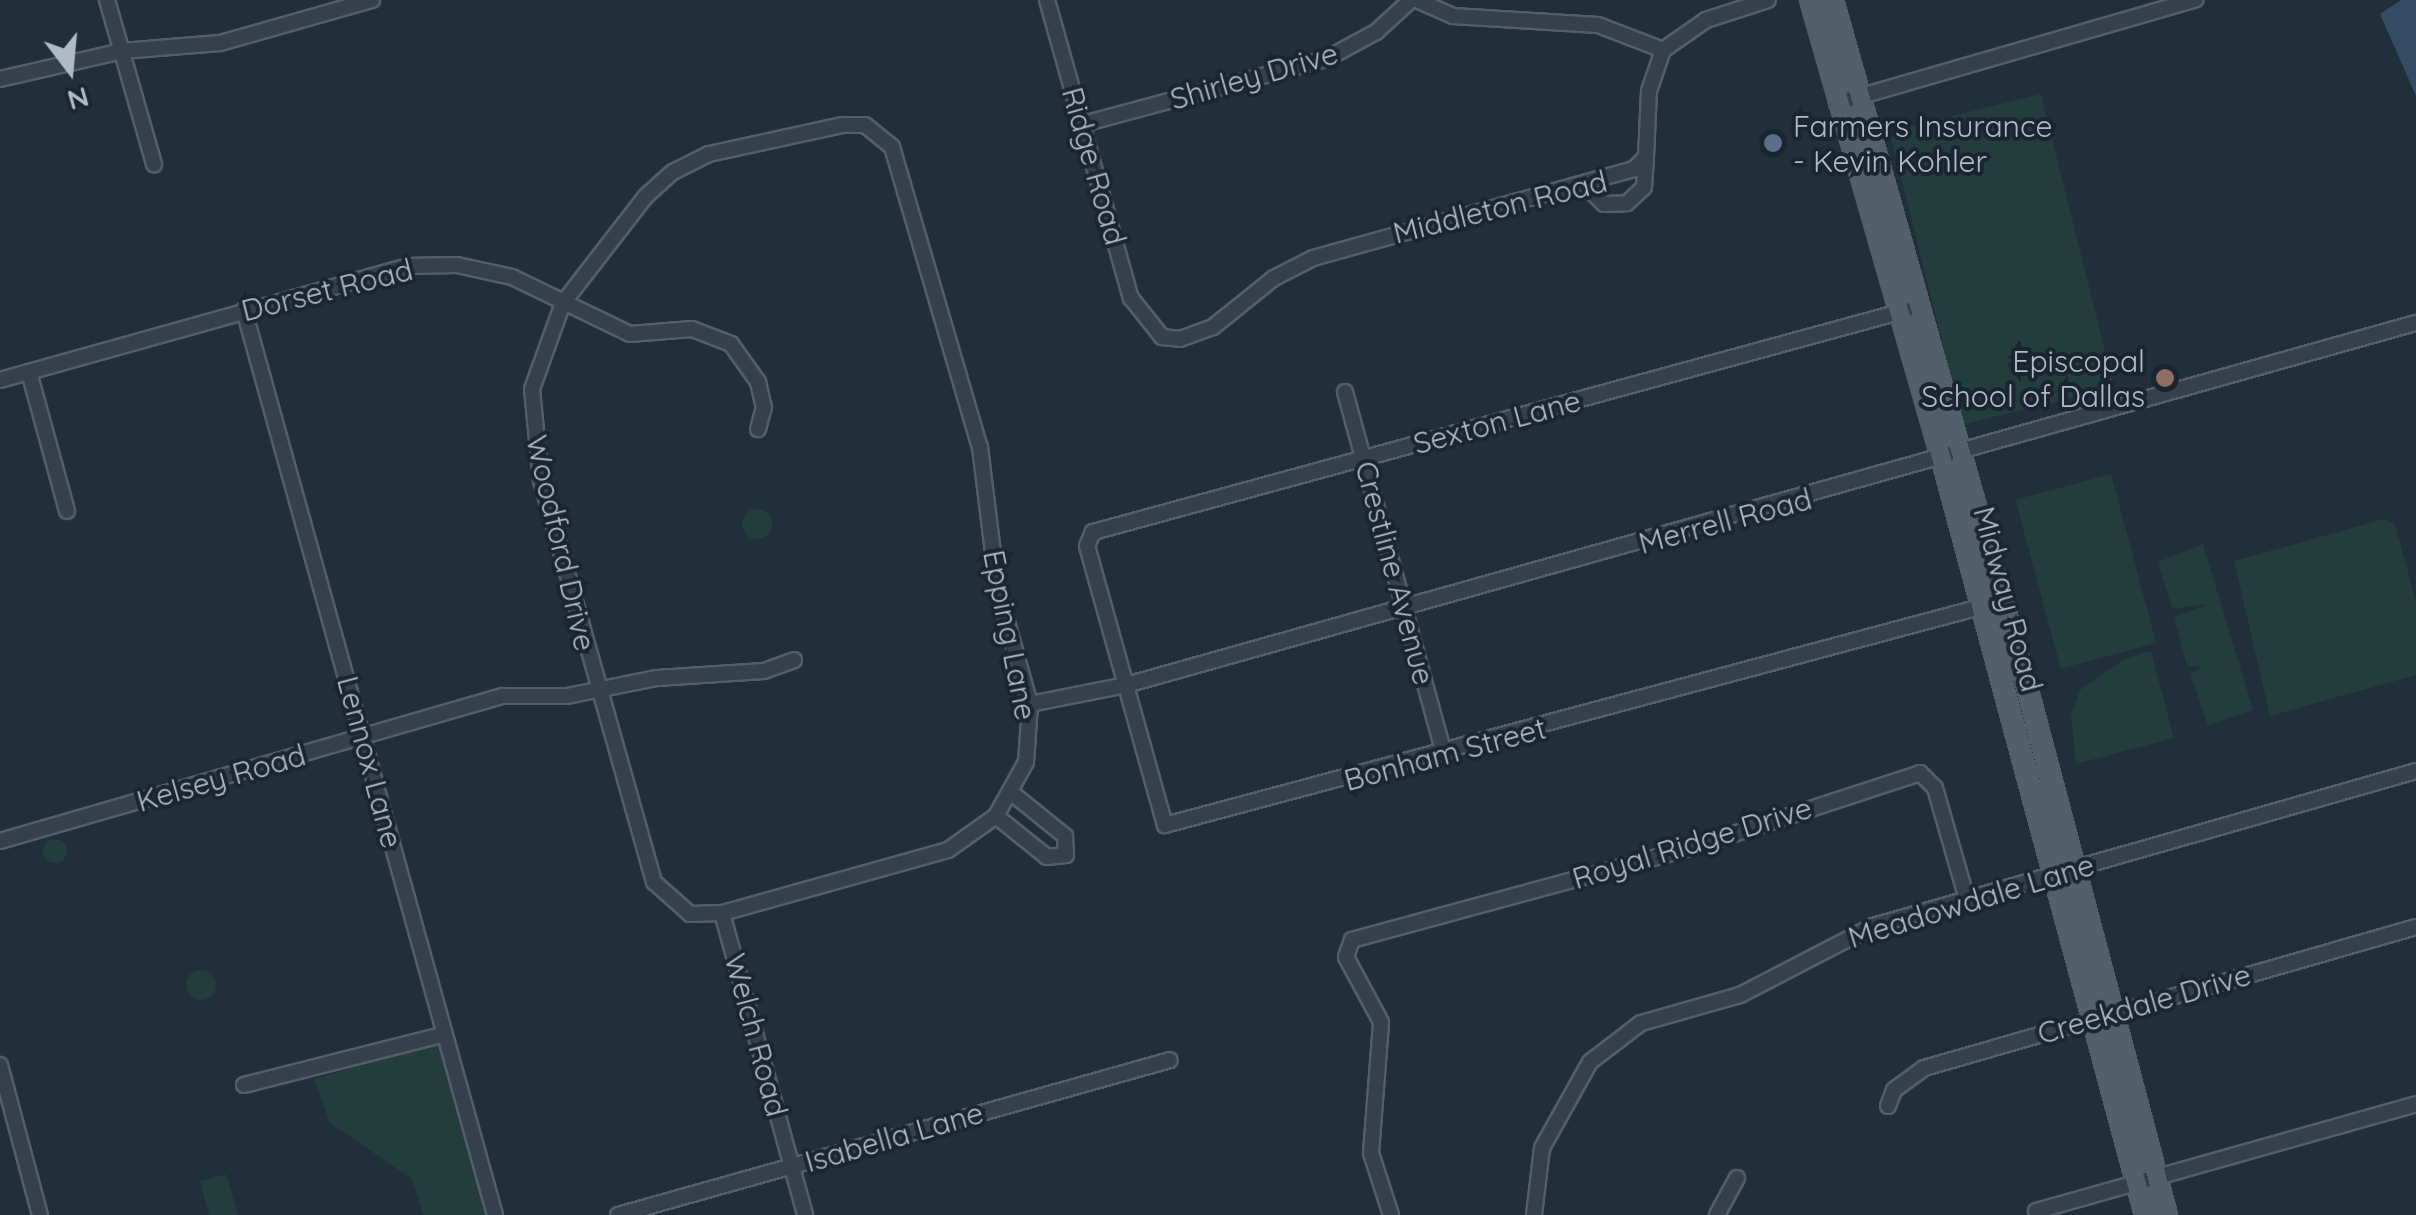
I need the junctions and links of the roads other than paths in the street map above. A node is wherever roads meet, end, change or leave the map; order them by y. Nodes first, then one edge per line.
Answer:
1 (107, 0) edge
2 (372, 0) edge
3 (1047, 0) edge
4 (1414, 0) edge
5 (1768, 0) edge
6 (1810, 0) edge
7 (1833, 0) edge
8 (2195, 0) edge
9 (1662, 50) junction
10 (122, 51) junction
11 (0, 79) edge
12 (1858, 96) junction
13 (1838, 103) junction
14 (1083, 124) junction
15 (1646, 157) junction
16 (154, 164) dead end
17 (897, 164) joint
18 (1881, 178) junction
19 (1860, 183) junction
20 (1585, 185) junction
21 (563, 303) junction
22 (1917, 307) junction
23 (244, 310) junction
24 (1896, 312) junction
25 (2416, 322) edge
26 (1151, 327) joint
27 (29, 372) junction
28 (0, 380) edge
29 (1345, 392) dead end
30 (758, 429) dead end
31 (1951, 456) junction
32 (1363, 458) junction
33 (67, 511) dead end
34 (1087, 546) joint
35 (2003, 601) junction
36 (1982, 607) junction
37 (1406, 608) junction
38 (794, 660) dead end
39 (1126, 686) junction
40 (598, 690) junction
41 (1030, 704) junction
42 (363, 738) junction
43 (1444, 754) junction
44 (2416, 771) edge
45 (1013, 794) junction
46 (996, 816) junction
47 (0, 841) edge
48 (2072, 868) junction
49 (2051, 873) junction
50 (1966, 896) junction
51 (722, 914) junction
52 (2416, 928) edge
53 (2111, 1012) junction
54 (2091, 1018) junction
55 (445, 1034) junction
56 (1170, 1060) dead end
57 (0, 1065) edge
58 (244, 1085) dead end
59 (2416, 1104) edge
60 (1888, 1106) dead end
61 (792, 1166) junction
62 (2156, 1176) junction
63 (1737, 1178) dead end
64 (2136, 1183) junction
65 (2036, 1211) dead end
66 (40, 1215) edge
67 (495, 1215) edge
68 (618, 1215) edge
69 (806, 1215) edge
70 (1391, 1215) edge
71 (1534, 1215) edge
72 (1718, 1215) edge
73 (2145, 1215) edge
74 (2167, 1215) edge

1 - 10 street
2 - 10 street
3 - 14 street, Ridge Road
4 - 9 street
4 - 14 street, Shirley Drive
5 - 9 street
6 - 13 main road, Midway Road
7 - 12 main road, Midway Road
8 - 12 street
9 - 15 street, Middleton Road
10 - 11 street
10 - 16 street
12 - 13 street
12 - 18 main road, Midway Road
13 - 19 main road, Midway Road
14 - 26 street, Ridge Road
15 - 20 street, Middleton Road
15 - 20 street
17 - 21 street, Woodford Drive
17 - 41 street, Epping Lane
18 - 19 main road
18 - 22 main road, Midway Road
19 - 24 main road, Midway Road
20 - 26 street, Middleton Road
21 - 23 street, Dorset Road
21 - 30 street, Dorset Road
21 - 40 street, Woodford Drive
22 - 24 street, Sexton Lane
22 - 31 main road, Midway Road
23 - 27 street, Dorset Road
23 - 42 street, Lennox Lane
24 - 31 main road, Midway Road
24 - 32 street, Sexton Lane
25 - 31 street, Merrell Road
27 - 28 street, Dorset Road
27 - 33 street
29 - 32 street, Crestline Avenue
31 - 35 main road, Midway Road
31 - 36 main road, Midway Road
31 - 37 street, Merrell Road
32 - 34 street, Sexton Lane
32 - 37 street, Crestline Avenue
34 - 39 street, Bonham Street
35 - 36 street, Bonham Street
35 - 48 main road, Midway Road
36 - 43 street, Bonham Street
36 - 49 main road, Midway Road
37 - 39 street, Merrell Road
37 - 43 street, Crestline Avenue
38 - 40 street, Kelsey Road
39 - 41 street, Merrell Road
39 - 43 street, Bonham Street
40 - 42 street, Kelsey Road
40 - 51 street, Woodford Drive
41 - 45 street, Epping Lane
42 - 47 street, Kelsey Road
42 - 55 street, Lennox Lane
44 - 48 street, Meadowdale Lane
45 - 46 street, Epping Lane
45 - 46 street
46 - 51 street, Epping Lane
48 - 49 street, Meadowdale Lane
48 - 53 main road, Midway Road
49 - 50 street, Meadowdale Lane
49 - 54 main road, Midway Road
50 - 70 street, Royal Ridge Drive
50 - 71 street, Meadowdale Lane
51 - 61 street, Welch Road
52 - 53 street, Creekdale Drive
53 - 54 street, Creekdale Drive
53 - 62 main road, Midway Road
54 - 60 street, Creekdale Drive
54 - 64 main road, Midway Road
55 - 58 street
55 - 67 street, Lennox Lane
56 - 61 street, Isabella Lane
57 - 66 street
59 - 62 street
61 - 68 street, Isabella Lane
61 - 69 street, Welch Road
62 - 64 street
62 - 74 main road, Midway Road
63 - 72 street
64 - 65 street
64 - 73 main road, Midway Road

